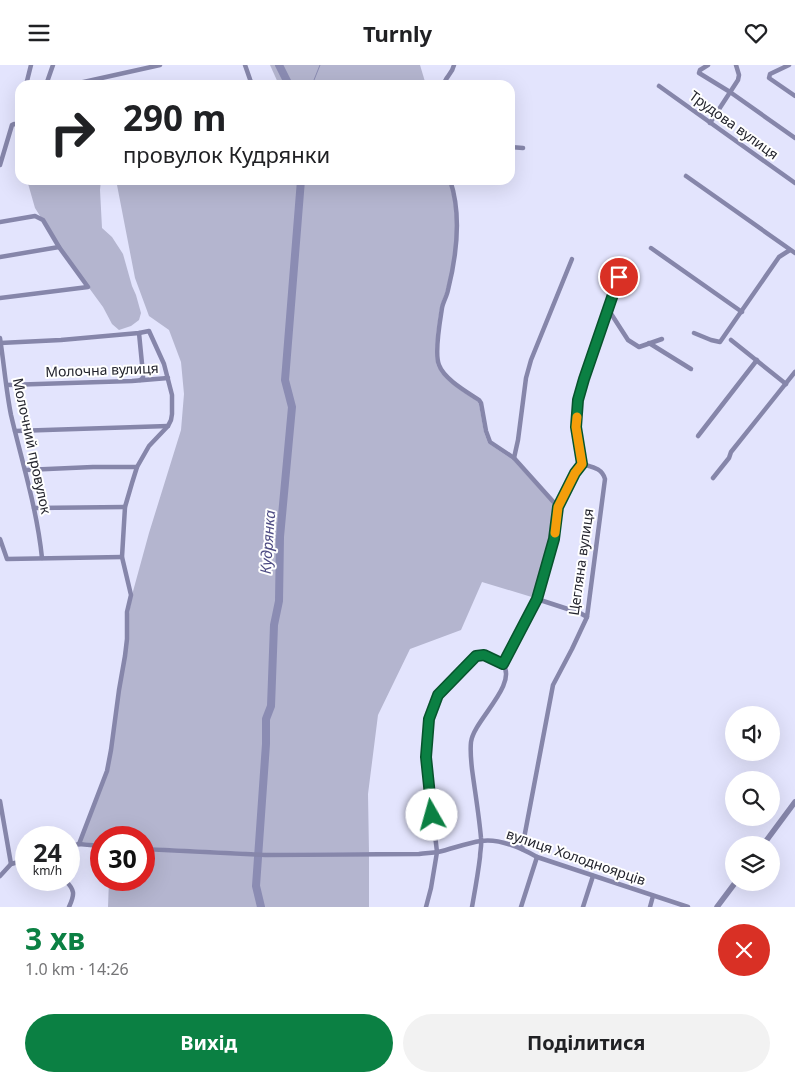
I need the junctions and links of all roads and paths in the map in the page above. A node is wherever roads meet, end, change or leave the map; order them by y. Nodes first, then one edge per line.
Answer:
1 (32, 65) edge
2 (53, 65) edge
3 (160, 65) edge
4 (245, 65) edge
5 (454, 65) edge
6 (708, 65) edge
7 (736, 65) edge
8 (789, 65) edge
9 (28, 80) edge
10 (48, 80) edge
11 (92, 80) edge
12 (250, 80) edge
13 (446, 80) edge
14 (659, 85) dead end
15 (730, 92) junction
16 (795, 96) edge
17 (710, 123) junction
18 (15, 124) edge
19 (795, 138) edge
20 (515, 147) edge
21 (523, 148) dead end
22 (0, 165) edge
23 (686, 176) dead end
24 (795, 183) edge
25 (451, 185) edge
26 (0, 222) edge
27 (59, 247) junction
28 (651, 248) dead end
29 (790, 250) junction
30 (795, 253) edge
31 (0, 257) edge
32 (572, 259) dead end
33 (619, 277) dead end
34 (0, 298) edge
35 (608, 309) junction
36 (742, 312) junction
37 (139, 333) junction
38 (694, 333) dead end
39 (0, 338) edge
40 (662, 339) dead end
41 (732, 340) dead end
42 (0, 343) edge
43 (649, 343) junction
44 (757, 360) junction
45 (692, 369) dead end
46 (795, 373) edge
47 (168, 379) junction
48 (139, 380) junction
49 (786, 384) junction
50 (6, 385) junction
51 (168, 426) junction
52 (15, 431) junction
53 (698, 436) dead end
54 (514, 458) junction
55 (582, 464) junction
56 (137, 467) junction
57 (25, 470) junction
58 (713, 478) dead end
59 (125, 507) junction
60 (558, 507) junction
61 (34, 508) junction
62 (0, 539) edge
63 (122, 557) junction
64 (42, 558) junction
65 (537, 599) junction
66 (587, 617) junction
67 (503, 664) junction
68 (0, 801) edge
69 (795, 802) edge
70 (770, 836) edge
71 (80, 841) edge
72 (482, 841) junction
73 (522, 849) junction
74 (155, 850) edge
75 (437, 852) junction
76 (537, 857) junction
77 (15, 862) edge
78 (11, 863) junction
79 (0, 876) edge
80 (593, 876) junction
81 (74, 891) edge
82 (730, 891) edge
83 (653, 896) junction
84 (69, 907) edge
85 (426, 907) edge
86 (472, 907) edge
87 (521, 907) edge
88 (583, 907) edge
89 (650, 907) edge
90 (688, 907) edge
91 (717, 907) edge

1 - 9 street
2 - 10 street
3 - 11 street
4 - 12 street
5 - 13 street
6 - 15 street
7 - 15 street
8 - 16 street
14 - 17 street, Трудова вулиця
15 - 17 street
15 - 19 street
17 - 24 street, Трудова вулиця
18 - 22 street
20 - 21 street
23 - 29 street
25 - 54 street
26 - 27 street
27 - 31 street
27 - 34 street
28 - 36 street
29 - 30 street
29 - 36 street
32 - 54 street
33 - 35 street
35 - 43 street
35 - 55 street
36 - 38 street
37 - 42 street
37 - 47 street
37 - 48 street
39 - 42 street, Молочний провулок
40 - 43 street
41 - 44 street
42 - 50 street, Молочний провулок
43 - 45 street
44 - 49 street
44 - 53 street
46 - 49 street
47 - 48 street, Молочна вулиця
47 - 51 street
48 - 50 street, Молочна вулиця
49 - 58 street
50 - 52 street, Молочний провулок
51 - 52 street
51 - 56 street
52 - 57 street, Молочний провулок
54 - 60 street
55 - 60 street
55 - 66 street, Цегляна вулиця
56 - 57 street
56 - 59 street
57 - 61 street, Молочний провулок
59 - 61 street
59 - 63 street
60 - 65 street
61 - 64 street, Молочний провулок
62 - 64 street
63 - 64 street
63 - 71 street
65 - 66 street
65 - 67 street
66 - 73 street, Цегляна вулиця
67 - 72 street
67 - 75 street
68 - 78 street
69 - 70 street
72 - 73 street, вулиця Холодноярців
72 - 75 street, вулиця Холодноярців
72 - 86 street
73 - 76 street, вулиця Холодноярців
74 - 75 street, вулиця Холодноярців
75 - 85 street
76 - 80 street, вулиця Холодноярців
76 - 87 street
77 - 78 street
78 - 79 street
80 - 83 street, вулиця Холодноярців
80 - 88 street
81 - 84 street
82 - 91 street
83 - 89 street
83 - 90 street, вулиця Холодноярців

